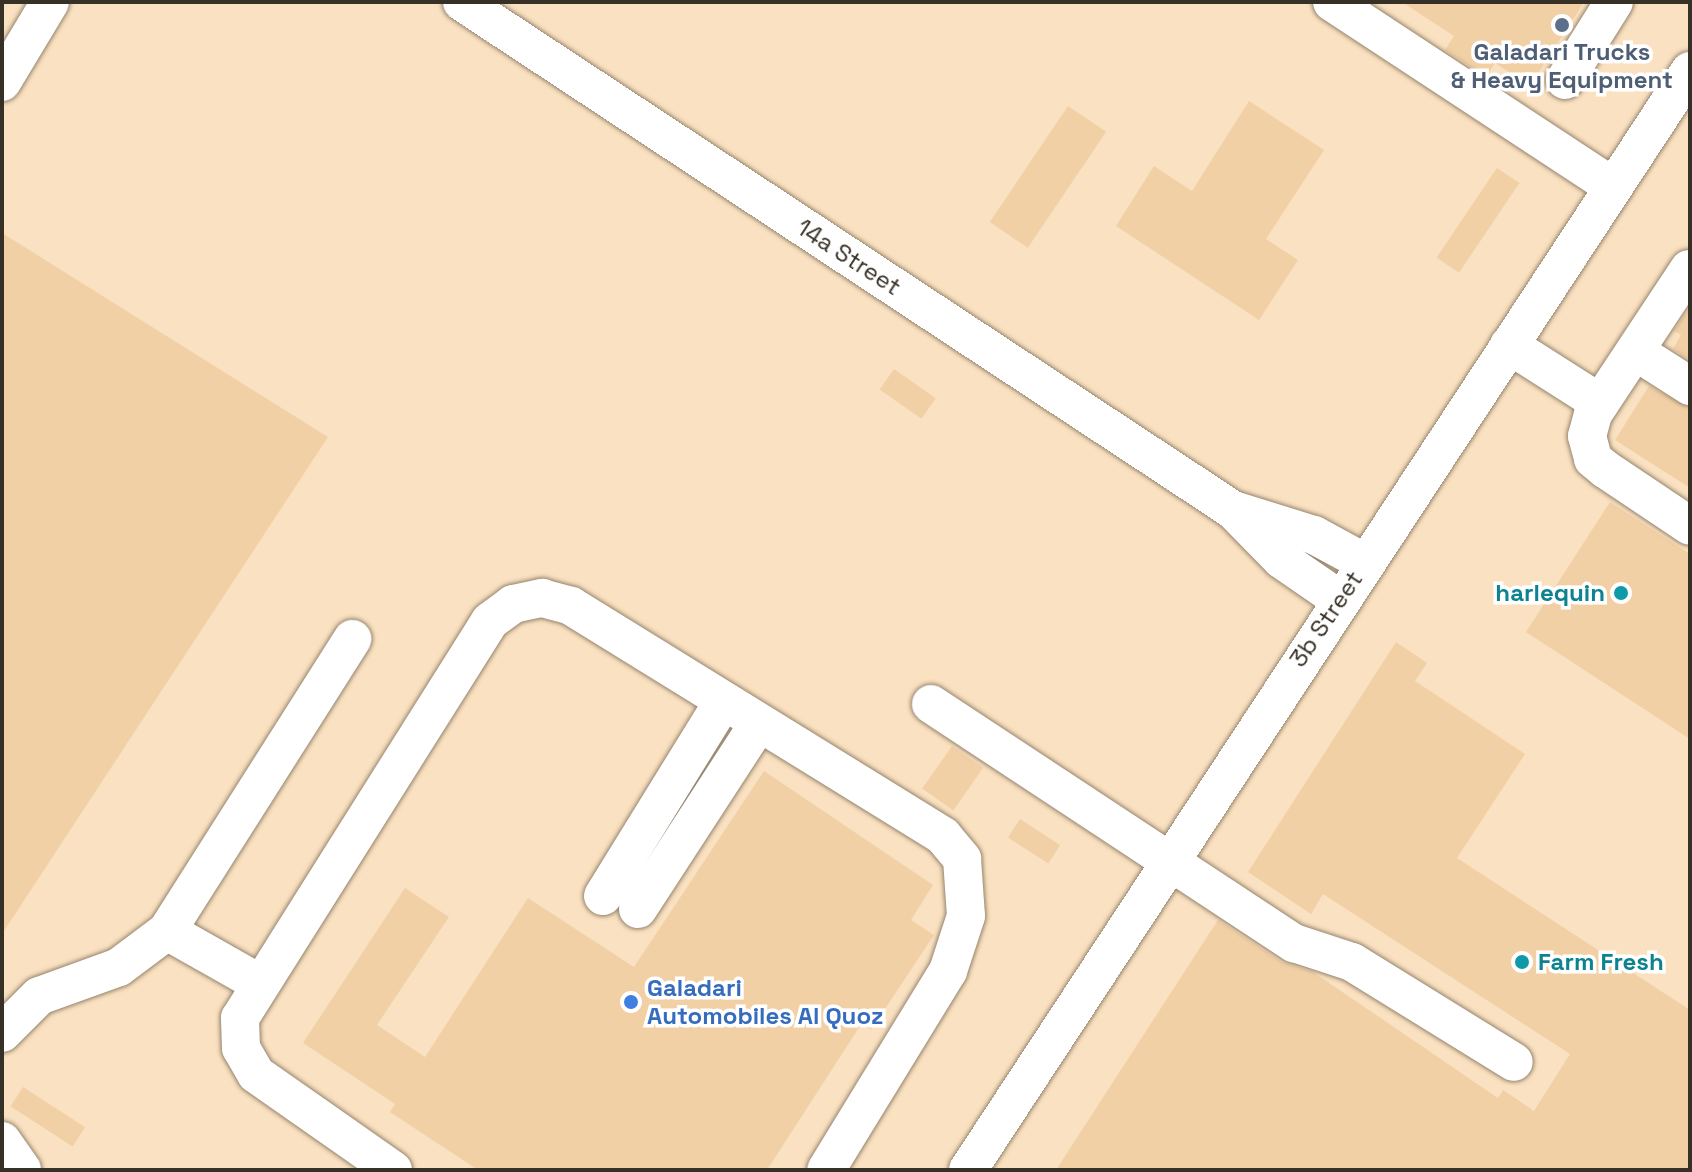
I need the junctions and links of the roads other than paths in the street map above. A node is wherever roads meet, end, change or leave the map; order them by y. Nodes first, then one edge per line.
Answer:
1 (50, 2) edge
2 (1332, 2) edge
3 (1614, 2) edge
4 (464, 3) edge
5 (1690, 71) edge
6 (1565, 80) dead end
7 (2, 82) edge
8 (1614, 187) junction
9 (1689, 269) edge
10 (1509, 345) junction
11 (1635, 351) junction
12 (1690, 386) edge
13 (1600, 403) junction
14 (1233, 510) junction
15 (1690, 526) edge
16 (1364, 562) junction
17 (1339, 599) junction
18 (352, 639) dead end
19 (723, 702) junction
20 (931, 704) dead end
21 (758, 724) junction
22 (1167, 860) junction
23 (603, 896) dead end
24 (638, 909) dead end
25 (167, 931) junction
26 (259, 983) junction
27 (2, 1033) edge
28 (1514, 1062) dead end
29 (2, 1141) edge
30 (22, 1170) edge
31 (393, 1170) edge
32 (826, 1170) edge
33 (968, 1170) edge

1 - 7 street
2 - 8 street
3 - 6 street
4 - 14 street, 14a Street
5 - 8 street, 3b Street
8 - 10 street, 3b Street
9 - 11 street
10 - 13 street
10 - 16 street, 3b Street
11 - 12 street
11 - 13 street
13 - 15 street
14 - 16 street, 14a Street
14 - 17 street, 14a Street
16 - 17 street, 3b Street
17 - 22 street, 3b Street
18 - 25 street
19 - 21 street
19 - 23 street
19 - 26 street
20 - 22 street
21 - 24 street
21 - 32 street
22 - 28 street
22 - 33 street, 3b Street
25 - 26 street
25 - 27 street
26 - 31 street
29 - 30 street

